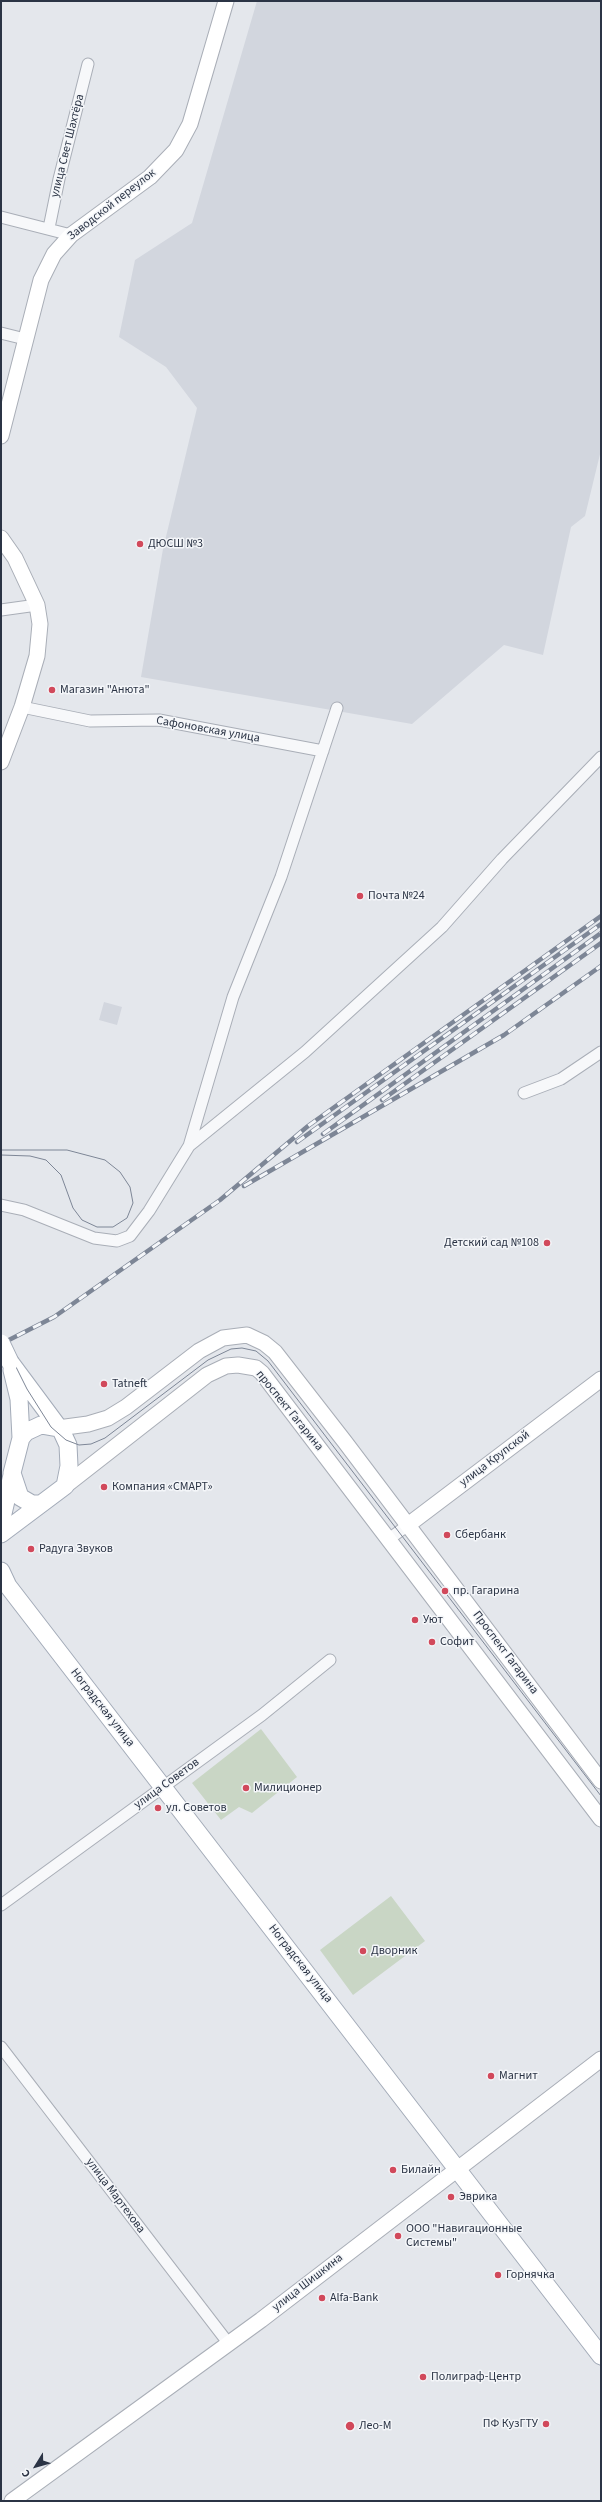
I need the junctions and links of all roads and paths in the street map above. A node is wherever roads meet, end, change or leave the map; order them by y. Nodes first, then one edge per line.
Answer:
1 (226, 1) edge
2 (88, 64) dead end
3 (1, 217) edge
4 (49, 228) junction
5 (71, 234) junction
6 (1, 333) edge
7 (25, 339) junction
8 (2, 426) edge
9 (1, 538) edge
10 (37, 605) junction
11 (1, 610) edge
12 (22, 707) junction
13 (337, 708) dead end
14 (323, 751) junction
15 (601, 757) edge
16 (1, 762) edge
17 (601, 1052) edge
18 (524, 1093) dead end
19 (189, 1146) junction
20 (1, 1204) edge
21 (1, 1343) edge
22 (10, 1362) junction
23 (601, 1379) edge
24 (58, 1428) junction
25 (20, 1438) junction
26 (12, 1473) junction
27 (65, 1486) junction
28 (41, 1504) junction
29 (1, 1522) edge
30 (408, 1525) junction
31 (1, 1534) edge
32 (389, 1539) junction
33 (1, 1571) edge
34 (419, 1580) joint
35 (330, 1660) dead end
36 (601, 1781) edge
37 (162, 1786) junction
38 (601, 1819) edge
39 (1, 1905) edge
40 (1, 2047) edge
41 (601, 2059) edge
42 (457, 2168) junction
43 (229, 2344) junction
44 (601, 2356) edge
45 (12, 2501) edge

1 - 5 main road, Заводской переулок
2 - 4 street, улица Свет Шахтёра
3 - 4 street
4 - 5 street
5 - 7 main road, Заводской переулок
6 - 7 street
7 - 8 main road, Заводской переулок
9 - 10 main road
10 - 11 street
10 - 12 main road
12 - 14 street, Сафоновская улица
12 - 16 main road
13 - 14 street
14 - 19 street
15 - 19 street
17 - 18 street
19 - 20 street
21 - 22 main road, bridge
22 - 24 main road
22 - 25 main road
23 - 30 main road, улица Крупской
24 - 25 main road
24 - 27 main road
24 - 30 main road, проспект Гагарина
25 - 26 main road
26 - 28 main road
26 - 29 main road
27 - 28 main road
27 - 32 main road, проспект Гагарина
28 - 31 main road
30 - 32 street, улица Крупской
30 - 36 main road, Проспект Гагарина
32 - 34 main road, проспект Гагарина
33 - 37 main road, Ноградская улица
34 - 38 main road, Проспект Гагарина
35 - 37 street, улица Советов
37 - 39 street, улица Советов
37 - 42 main road, Ноградская улица
40 - 43 street, улица Мартехова
41 - 42 main road, улица Шишкина
42 - 43 main road, улица Шишкина
42 - 44 main road, Ноградская улица
43 - 45 main road, улица Шишкина

